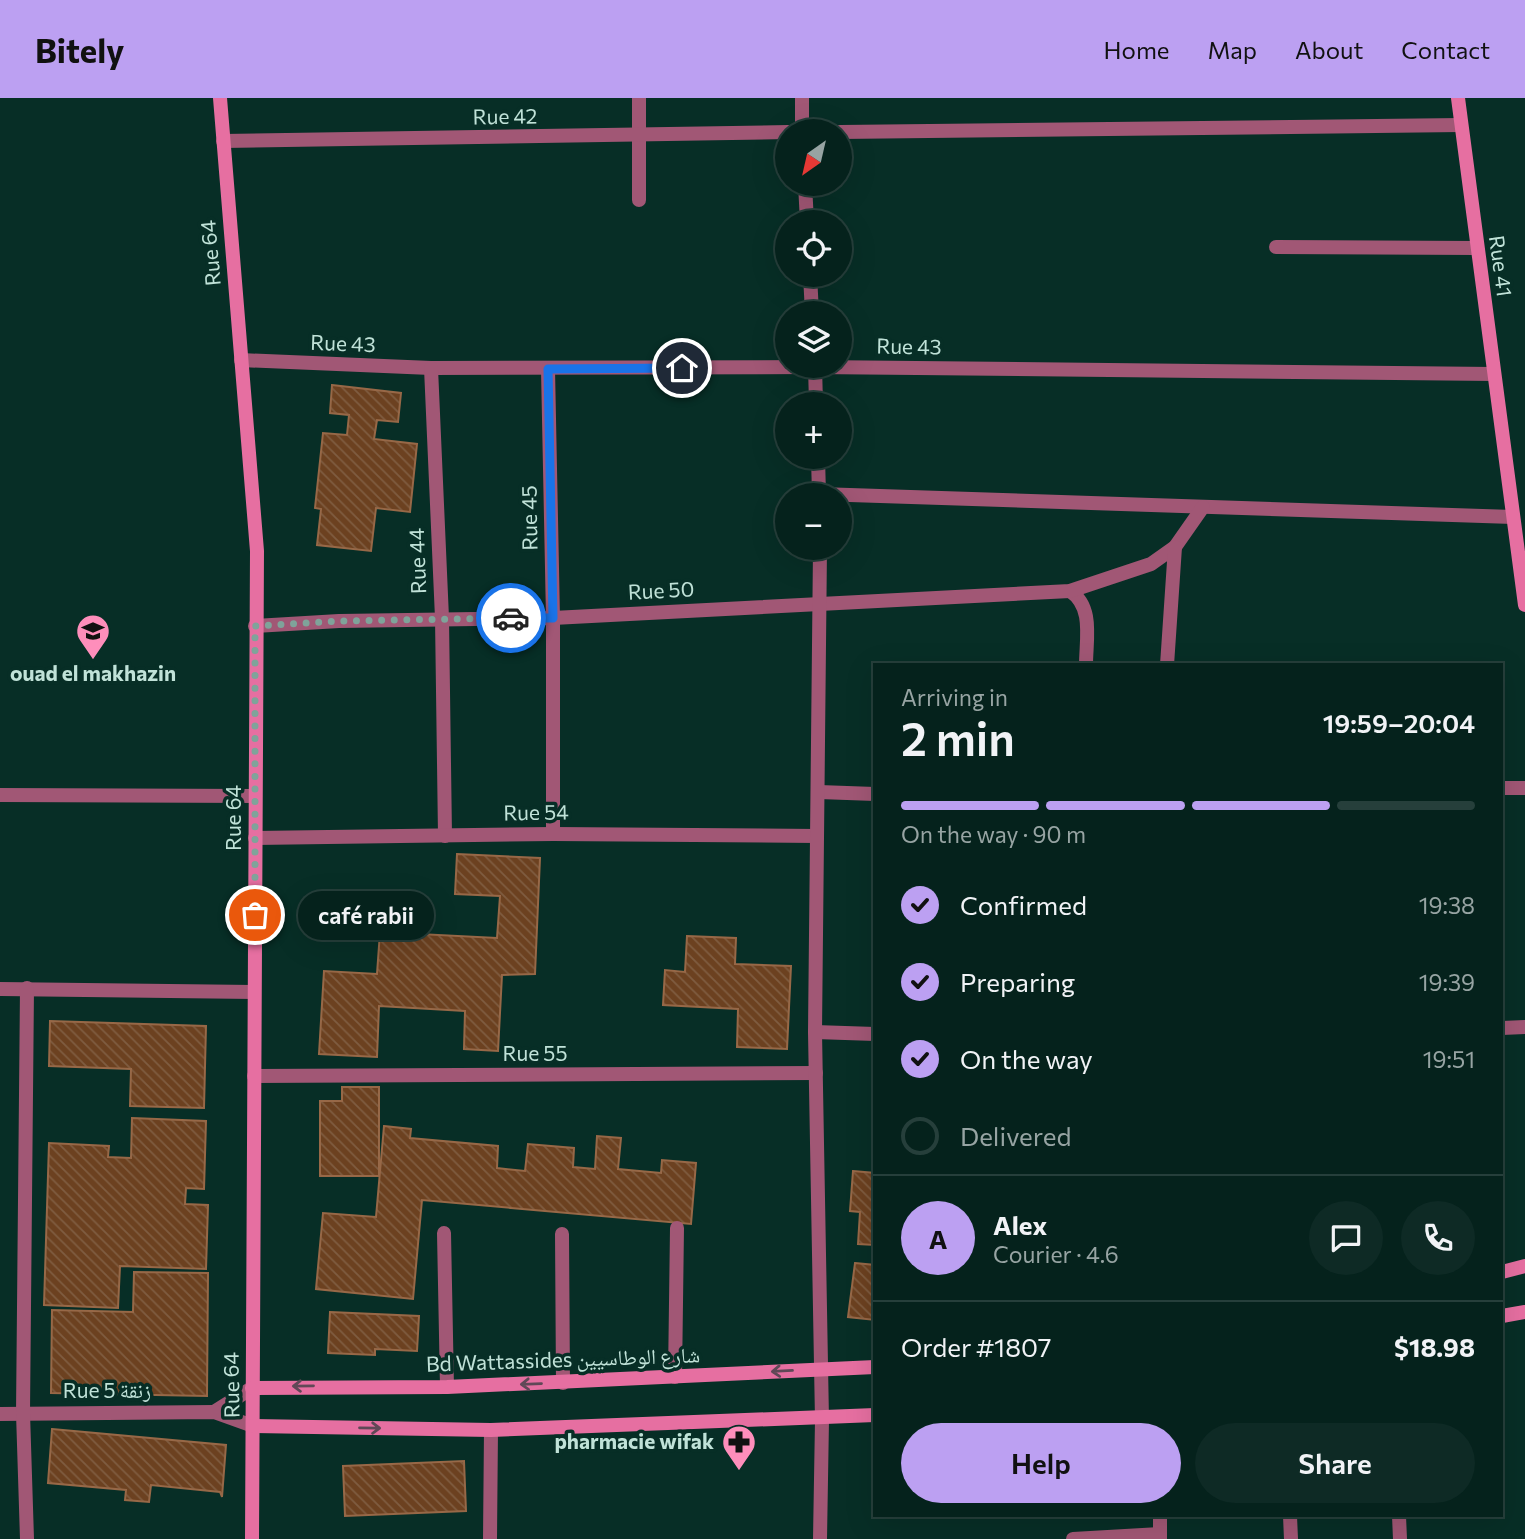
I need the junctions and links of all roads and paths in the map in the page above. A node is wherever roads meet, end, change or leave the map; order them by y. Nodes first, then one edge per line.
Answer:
1 (220, 98) edge
2 (639, 98) edge
3 (802, 98) edge
4 (1458, 98) edge
5 (802, 119) edge
6 (1461, 125) junction
7 (775, 132) edge
8 (852, 132) edge
9 (640, 137) junction
10 (223, 141) junction
11 (639, 200) dead end
12 (1276, 247) dead end
13 (1476, 248) junction
14 (241, 360) junction
15 (775, 367) edge
16 (852, 367) edge
17 (431, 368) junction
18 (548, 369) junction
19 (1494, 374) junction
20 (852, 495) edge
21 (1203, 507) junction
22 (1513, 517) junction
23 (1175, 547) junction
24 (820, 560) edge
25 (1070, 591) junction
26 (821, 603) junction
27 (1525, 606) edge
28 (442, 618) junction
29 (553, 618) junction
30 (255, 626) junction
31 (1086, 663) edge
32 (1167, 663) edge
33 (1503, 788) edge
34 (1525, 788) edge
35 (819, 792) junction
36 (873, 794) edge
37 (0, 795) edge
38 (256, 796) junction
39 (553, 834) junction
40 (445, 836) junction
41 (817, 836) junction
42 (255, 838) junction
43 (27, 988) junction
44 (0, 989) edge
45 (254, 992) junction
46 (1525, 1027) edge
47 (1503, 1028) edge
48 (815, 1032) junction
49 (873, 1034) edge
50 (816, 1073) junction
51 (254, 1076) junction
52 (677, 1228) dead end
53 (444, 1233) dead end
54 (562, 1234) dead end
55 (1525, 1266) edge
56 (1503, 1272) edge
57 (1525, 1312) edge
58 (1503, 1316) edge
59 (873, 1367) edge
60 (821, 1369) junction
61 (676, 1377) junction
62 (563, 1383) junction
63 (447, 1387) junction
64 (252, 1388) junction
65 (214, 1412) junction
66 (23, 1413) junction
67 (0, 1414) edge
68 (873, 1415) edge
69 (822, 1420) junction
70 (253, 1426) junction
71 (491, 1430) junction
72 (1160, 1517) edge
73 (1290, 1517) edge
74 (1399, 1517) edge
75 (1160, 1536) edge
76 (27, 1539) edge
77 (252, 1539) edge
78 (490, 1539) edge
79 (820, 1539) edge
80 (1073, 1539) edge
81 (1291, 1539) edge
82 (1400, 1539) edge

1 - 10 street, Rue 64
2 - 9 street
3 - 5 street
4 - 6 street, Rue 41
6 - 8 street
6 - 13 street, Rue 41
7 - 9 street, Rue 42
9 - 10 street, Rue 42
9 - 11 street
10 - 14 street, Rue 64
12 - 13 street
13 - 19 street, Rue 41
14 - 17 street, Rue 43
14 - 30 street, Rue 64
15 - 18 street, Rue 43
16 - 19 street, Rue 43
17 - 18 street, Rue 43
17 - 28 street, Rue 44
18 - 29 street, Rue 45
19 - 22 street, Rue 41
20 - 21 street
21 - 22 street
21 - 23 street
22 - 27 street, Rue 41
23 - 25 street, Rue 50
23 - 32 street
24 - 26 street
25 - 26 street, Rue 50
25 - 31 street
26 - 29 street, Rue 50
26 - 35 street
28 - 29 street, Rue 50
28 - 30 street, Rue 50
28 - 40 street, Rue 44
29 - 39 street, Rue 45
30 - 38 street, Rue 64
33 - 34 street
35 - 36 street
35 - 41 street
37 - 38 street
38 - 42 street, Rue 64
39 - 40 street, Rue 54
39 - 41 street, Rue 54
40 - 42 street, Rue 54
41 - 48 street
42 - 45 street, Rue 64
43 - 44 street
43 - 45 street
43 - 66 street
45 - 51 street, Rue 64
46 - 47 street
48 - 49 street
48 - 50 street
50 - 51 street, Rue 55
50 - 60 street
51 - 64 street, Rue 64
52 - 61 street
53 - 63 street
54 - 62 street
55 - 56 street
57 - 58 street
59 - 60 street, Bd Wattassides شارع الوطاسيين
60 -> 61 street, Bd Wattassides شارع الوطاسيين
60 - 69 street
61 - 62 street, Bd Wattassides شارع الوطاسيين
62 -> 63 street, Bd Wattassides شارع الوطاسيين
63 -> 64 street, Bd Wattassides شارع الوطاسيين
64 - 65 street
64 - 70 street, Rue 64
65 - 66 street, Rue 5 زنقة
65 - 70 street, Rue 5 زنقة
66 - 67 street, Rue 5 زنقة
66 - 76 street
68 - 69 street
69 - 71 street
69 - 79 street
70 -> 71 street
70 - 77 street, Rue 64
71 - 78 street
72 - 75 street
73 - 81 street
74 - 82 street
75 - 80 street

